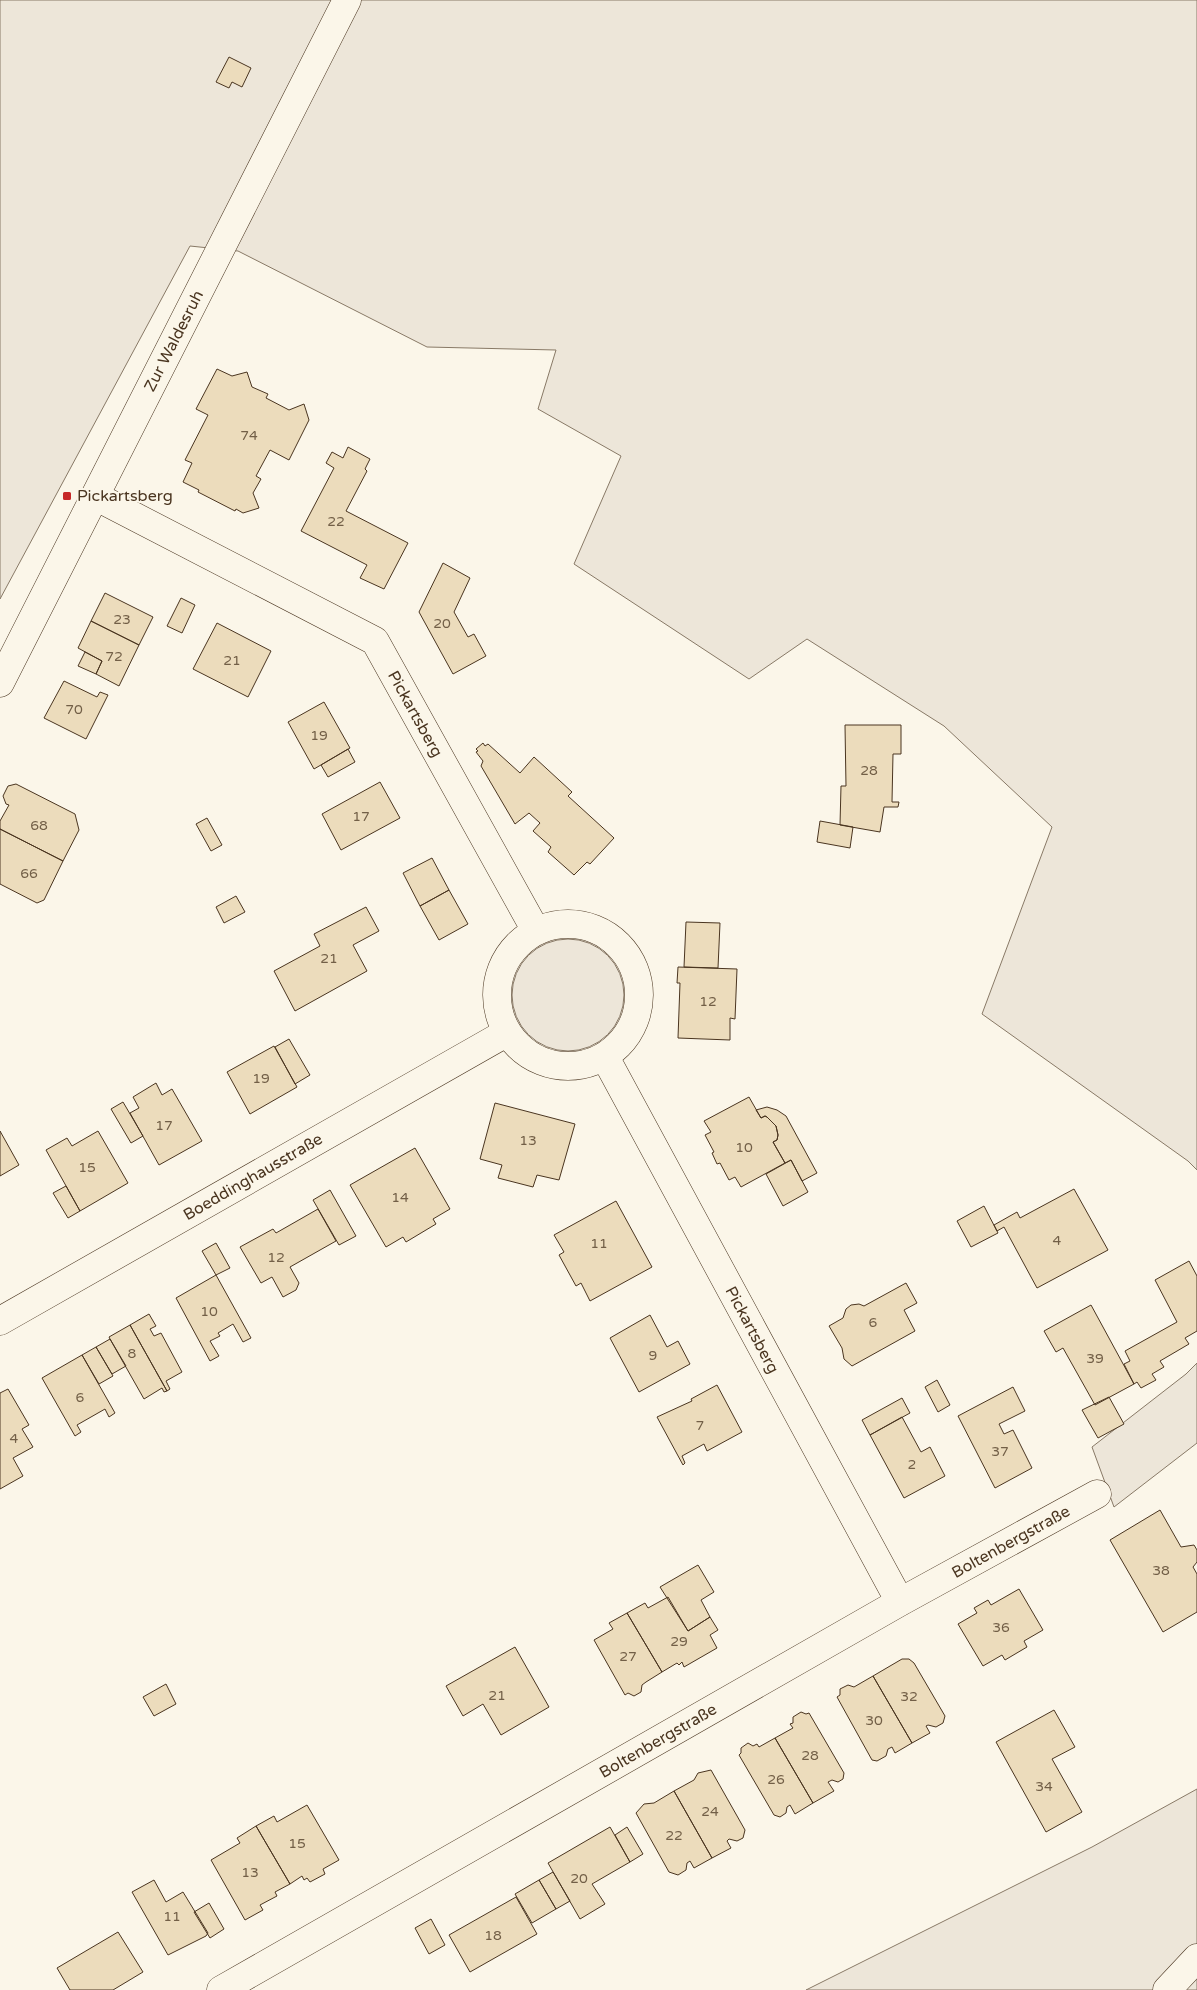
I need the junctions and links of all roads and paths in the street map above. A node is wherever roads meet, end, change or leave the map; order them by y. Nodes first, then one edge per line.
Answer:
1 (347, 0) edge
2 (95, 496) junction
3 (0, 682) edge
4 (536, 931) junction
5 (506, 1033) junction
6 (604, 1057) junction
7 (0, 1321) edge
8 (1097, 1494) dead end
9 (900, 1602) junction
10 (1197, 1958) edge
11 (221, 1990) edge
12 (1167, 1990) edge

1 - 2 street, Zur Waldesruh
2 - 3 street, Zur Waldesruh
2 - 4 street, Pickartsberg
4 - 5 street
4 - 6 street
5 - 6 street
5 - 7 street, Boeddinghausstraße
6 - 9 street, Pickartsberg
8 - 9 street, Boltenbergstraße
9 - 11 street, Boltenbergstraße
10 - 12 street

